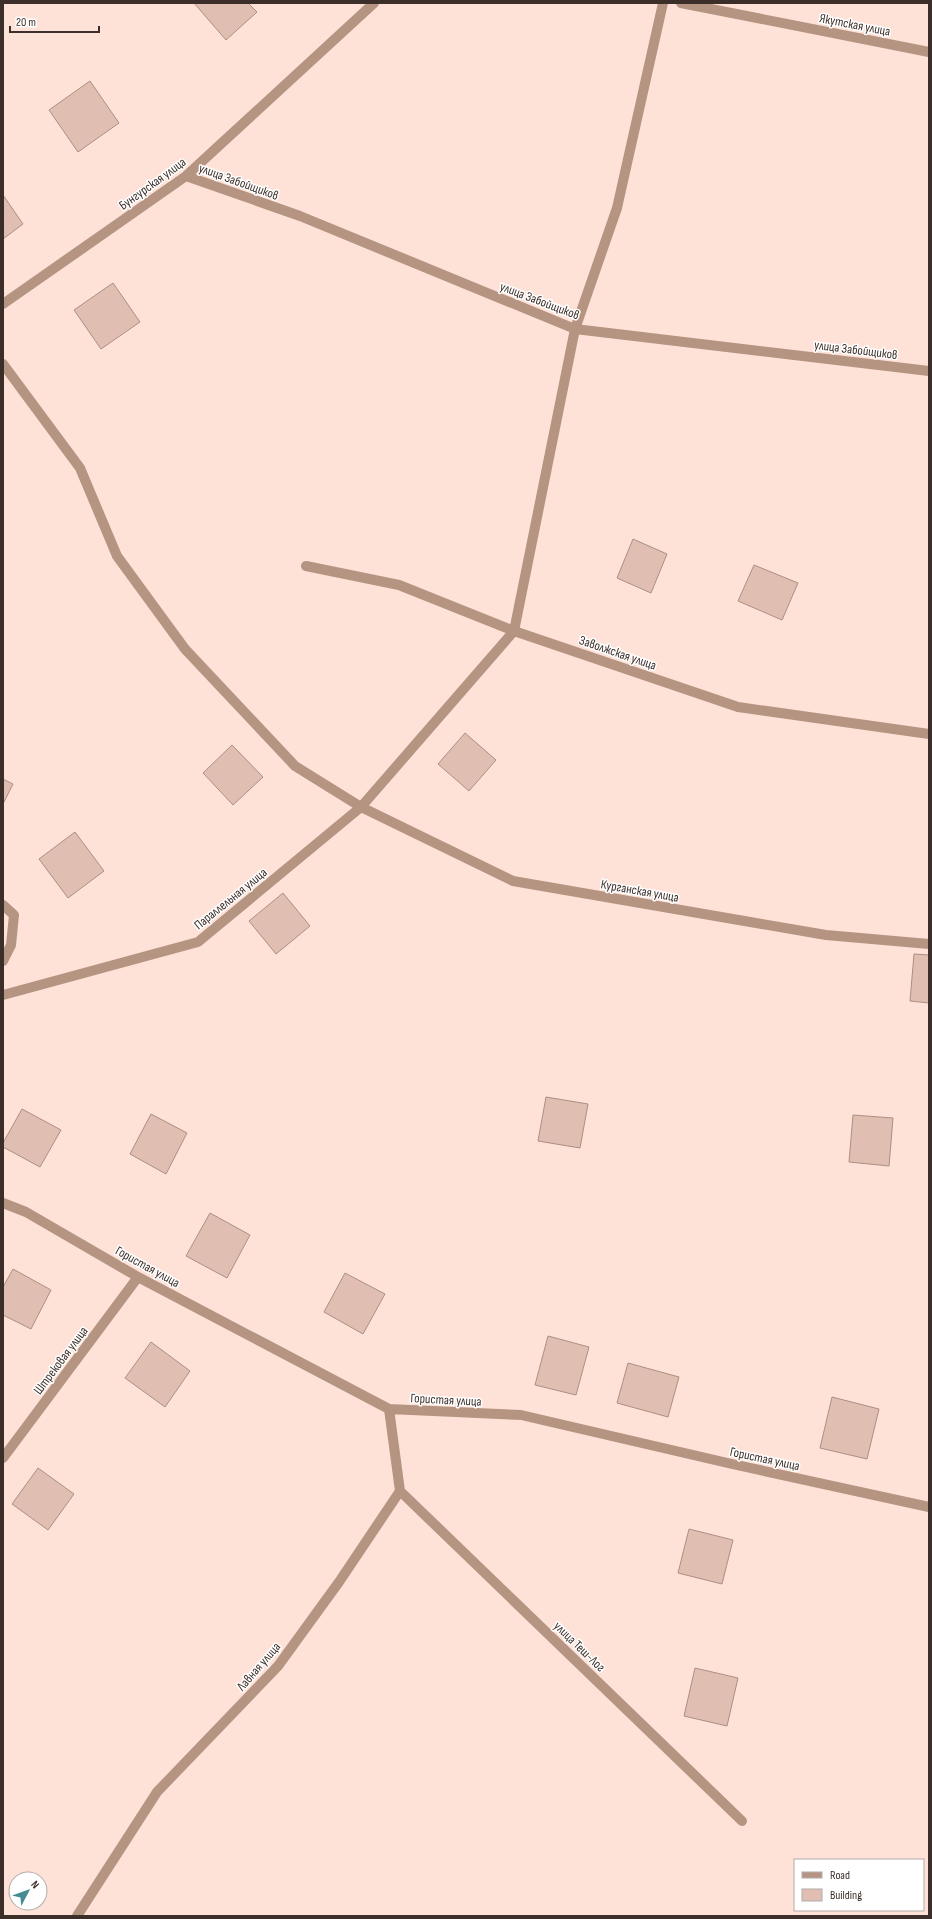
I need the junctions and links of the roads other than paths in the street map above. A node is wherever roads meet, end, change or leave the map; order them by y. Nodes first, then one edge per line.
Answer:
1 (374, 3) edge
2 (663, 3) edge
3 (681, 3) edge
4 (929, 52) edge
5 (186, 176) junction
6 (3, 304) edge
7 (574, 329) junction
8 (3, 364) edge
9 (929, 371) edge
10 (306, 566) dead end
11 (514, 631) junction
12 (929, 734) edge
13 (361, 807) junction
14 (3, 906) edge
15 (929, 944) edge
16 (3, 961) edge
17 (3, 995) edge
18 (3, 1203) edge
19 (138, 1276) junction
20 (389, 1409) junction
21 (3, 1458) edge
22 (400, 1491) junction
23 (929, 1507) edge
24 (742, 1821) dead end
25 (77, 1916) edge

1 - 5 street, Бунгурская улица
2 - 7 street
3 - 4 street, Якутская улица
5 - 6 street, Бунгурская улица
5 - 7 street, улица Забойщиков
7 - 9 street, улица Забойщиков
7 - 11 street
8 - 13 street, Курганская улица
10 - 11 street, Заволжская улица
11 - 12 street, Заволжская улица
11 - 13 street, Параллельная улица
13 - 15 street, Курганская улица
13 - 17 street, Параллельная улица
14 - 16 street
18 - 19 street, Гористая улица
19 - 20 street, Гористая улица
19 - 21 street, Штрековая улица
20 - 22 street
20 - 23 street, Гористая улица
22 - 24 street, улица Теш-Лог
22 - 25 street, Лавная улица

